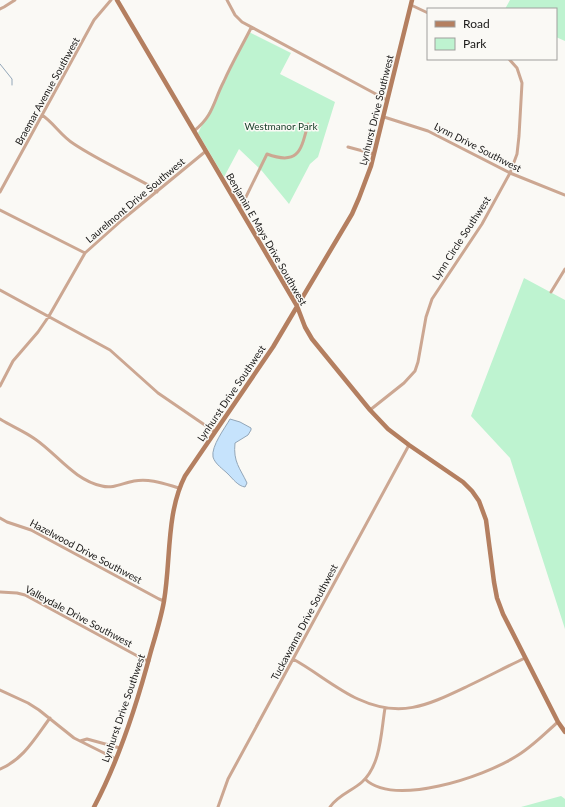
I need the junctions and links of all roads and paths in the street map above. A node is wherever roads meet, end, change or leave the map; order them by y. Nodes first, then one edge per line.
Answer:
1 (15, 0) edge
2 (111, 0) edge
3 (117, 0) edge
4 (227, 0) edge
5 (412, 3) edge
6 (0, 8) edge
7 (427, 12) edge
8 (251, 28) junction
9 (510, 60) edge
10 (388, 100) junction
11 (42, 115) junction
12 (384, 117) junction
13 (308, 124) dead end
14 (194, 131) junction
15 (348, 147) dead end
16 (206, 151) junction
17 (374, 154) junction
18 (510, 174) junction
19 (0, 192) edge
20 (157, 192) junction
21 (565, 195) edge
22 (239, 207) junction
23 (0, 210) edge
24 (85, 253) junction
25 (565, 269) edge
26 (0, 290) edge
27 (551, 292) dead end
28 (297, 306) junction
29 (49, 316) junction
30 (0, 386) edge
31 (370, 410) junction
32 (0, 419) edge
33 (215, 432) junction
34 (409, 446) junction
35 (179, 488) junction
36 (0, 518) edge
37 (0, 592) edge
38 (164, 601) junction
39 (525, 658) junction
40 (293, 659) junction
41 (149, 661) junction
42 (0, 690) edge
43 (385, 708) junction
44 (50, 718) junction
45 (558, 722) junction
46 (565, 732) edge
47 (80, 741) junction
48 (120, 748) junction
49 (116, 759) junction
50 (0, 769) edge
51 (365, 779) junction
52 (435, 791) dead end
53 (388, 793) dead end
54 (94, 807) edge
55 (218, 807) edge
56 (330, 807) edge

1 - 6 street
2 - 11 street, Braemar Avenue Southwest
3 - 14 street, Benjamin E Mays Drive Southwest
4 - 8 street
5 - 7 street
5 - 10 street, Lynhurst Drive Southwest
8 - 10 street
8 - 14 street
9 - 18 street, Lynn Circle Southwest
10 - 12 street, Lynhurst Drive Southwest
11 - 19 street, Braemar Avenue Southwest
11 - 20 street
12 - 17 street, Lynhurst Drive Southwest
12 - 18 street, Lynn Drive Southwest
13 - 22 street
14 - 16 street, Benjamin E Mays Drive Southwest
15 - 17 street
16 - 20 street, Laurelmont Drive Southwest
16 - 22 street, Benjamin E Mays Drive Southwest
17 - 28 street, Lynhurst Drive Southwest
18 - 21 street, Lynn Drive Southwest
18 - 31 street, Lynn Circle Southwest
20 - 24 street, Laurelmont Drive Southwest
22 - 28 street, Benjamin E Mays Drive Southwest
23 - 24 street
24 - 29 street, Laurelmont Drive Southwest
25 - 27 street
26 - 29 street
28 - 31 street, Benjamin E Mays Drive Southwest
28 - 33 street, Lynhurst Drive Southwest
29 - 30 street, Laurelmont Drive Southwest
29 - 33 street
31 - 34 street, Benjamin E Mays Drive Southwest
32 - 35 street
33 - 35 street, Lynhurst Drive Southwest
34 - 39 street, Benjamin E Mays Drive Southwest
34 - 40 street, Tuckawanna Drive Southwest
35 - 38 street, Lynhurst Drive Southwest
36 - 38 street, Hazelwood Drive Southwest
37 - 41 street, Valleydale Drive Southwest
38 - 41 street, Lynhurst Drive Southwest
39 - 43 street
39 - 45 street, Benjamin E Mays Drive Southwest
40 - 43 street
40 - 55 street, Tuckawanna Drive Southwest
41 - 48 street, Lynhurst Drive Southwest
42 - 44 street
43 - 51 street
44 - 47 street
44 - 50 street
45 - 46 street, Benjamin E Mays Drive Southwest
45 - 52 street
47 - 48 street
47 - 49 street
48 - 49 street, Lynhurst Drive Southwest
49 - 54 street, Lynhurst Drive Southwest
51 - 53 street
51 - 56 street

